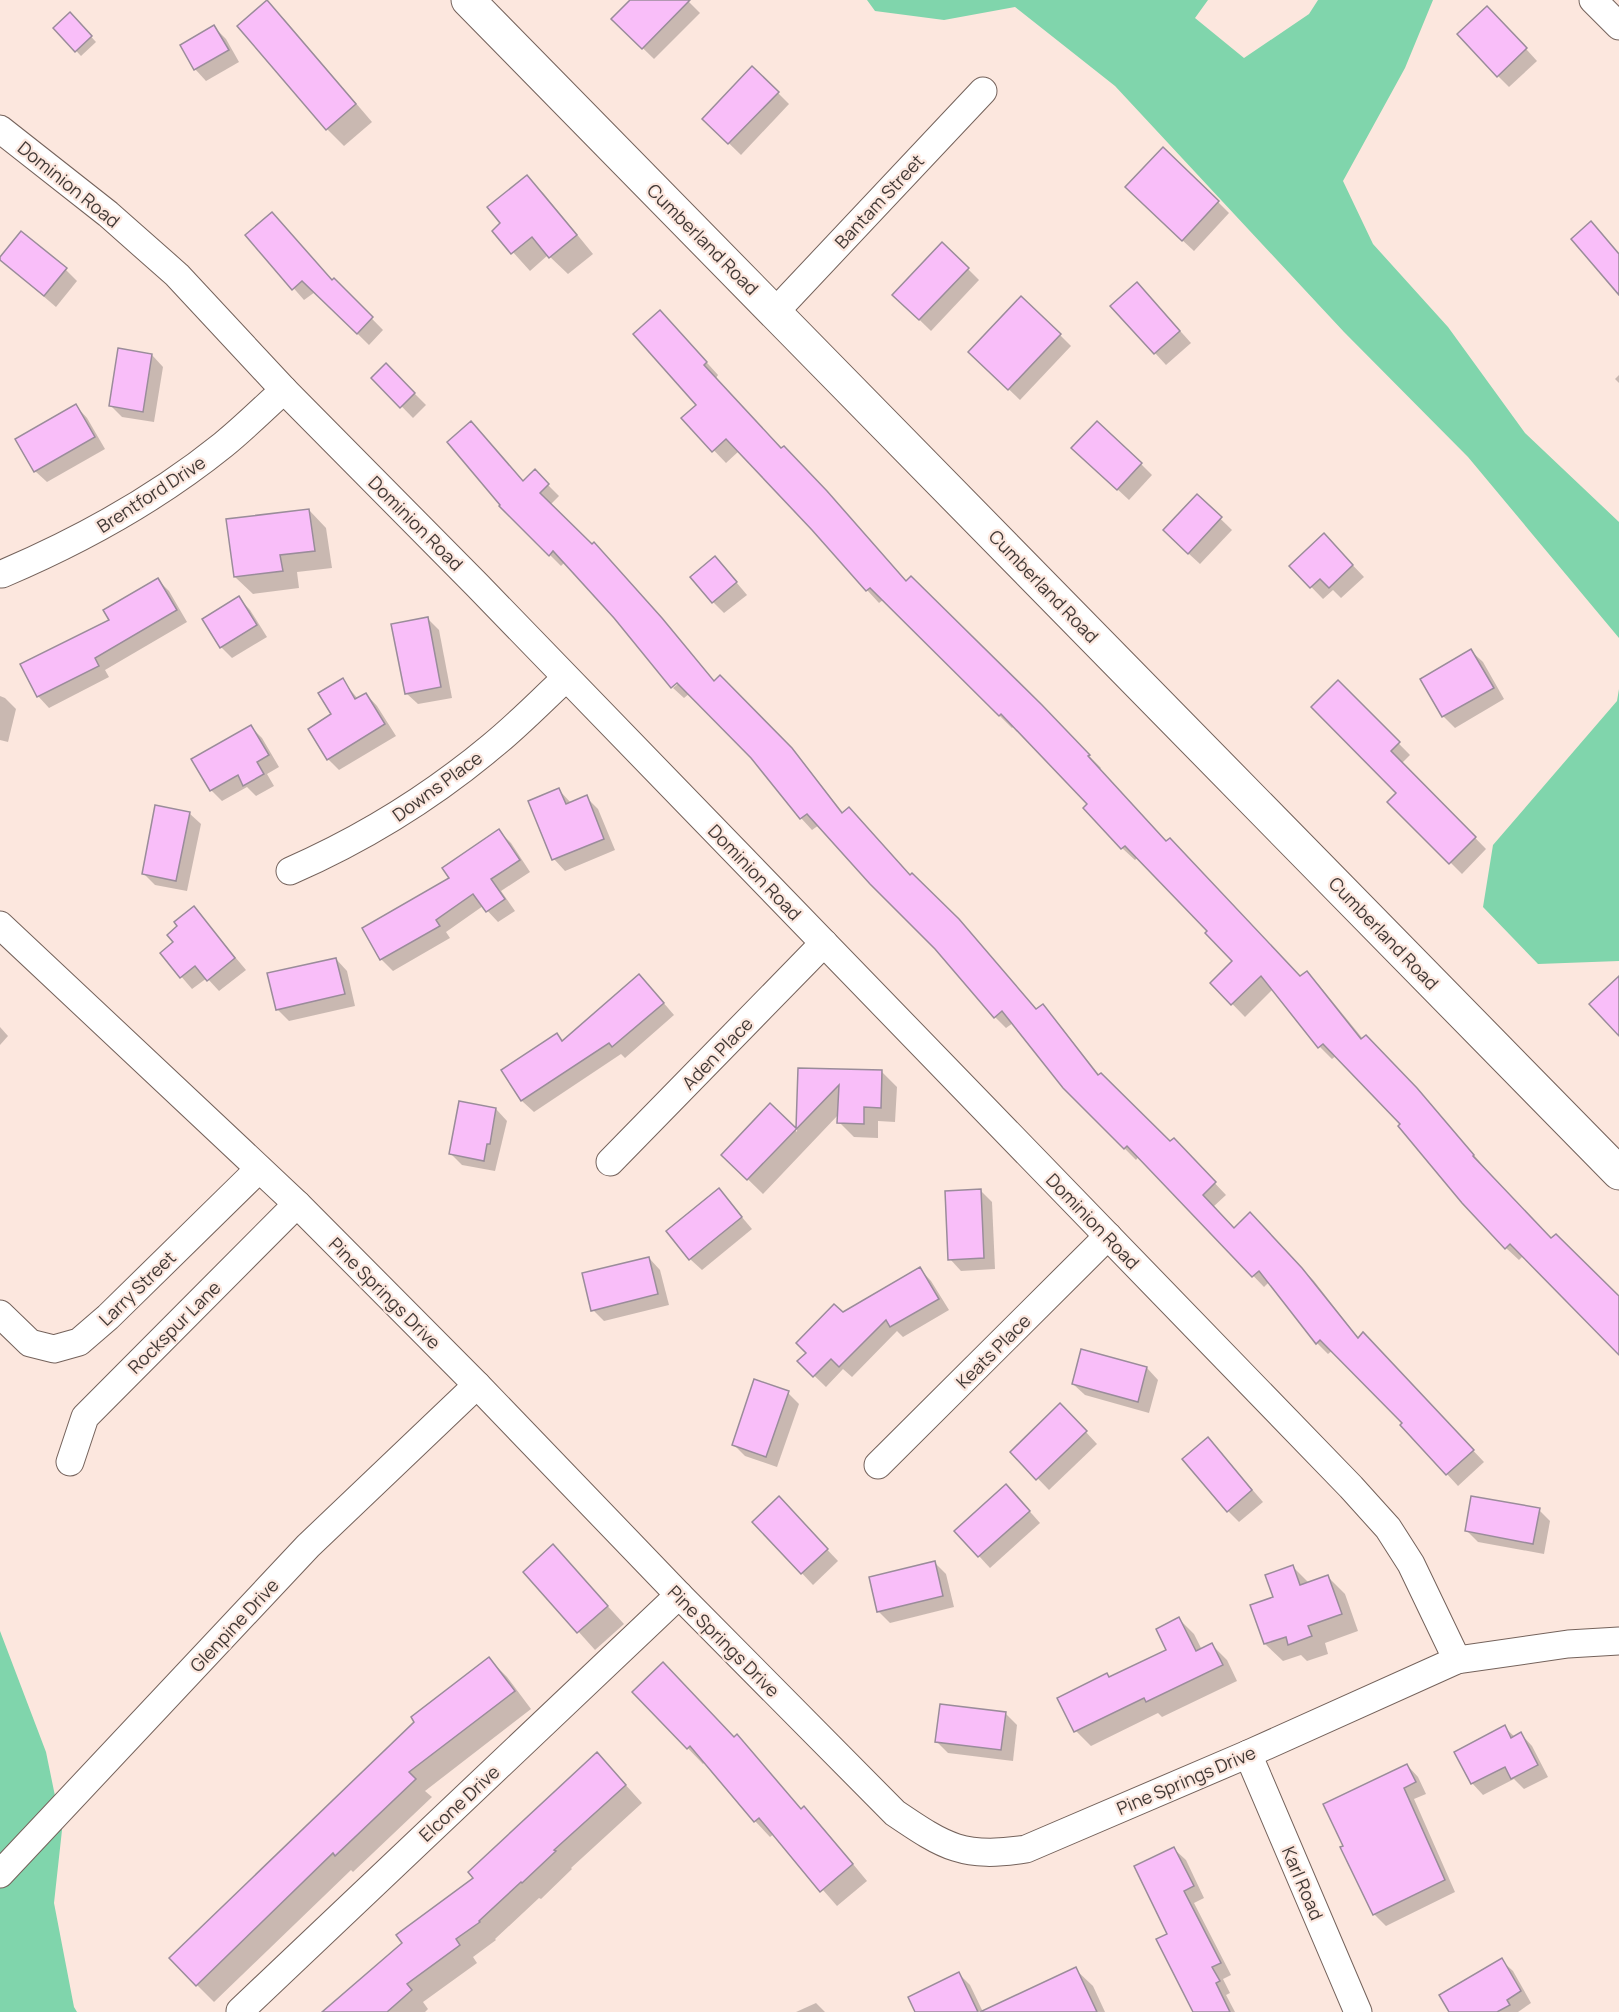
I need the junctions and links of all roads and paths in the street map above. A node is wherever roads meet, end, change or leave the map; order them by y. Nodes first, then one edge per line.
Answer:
1 (468, 0) edge
2 (1593, 0) edge
3 (1619, 26) edge
4 (982, 91) dead end
5 (0, 129) edge
6 (775, 312) junction
7 (284, 390) junction
8 (2, 574) dead end
9 (566, 678) junction
10 (290, 871) dead end
11 (0, 925) edge
12 (824, 943) junction
13 (610, 1162) dead end
14 (260, 1169) junction
15 (1619, 1173) edge
16 (297, 1204) junction
17 (1108, 1236) junction
18 (0, 1314) edge
19 (477, 1385) junction
20 (70, 1462) dead end
21 (878, 1466) dead end
22 (679, 1596) junction
23 (1619, 1641) edge
24 (1457, 1659) junction
25 (1248, 1754) junction
26 (0, 1874) edge
27 (240, 2011) edge
28 (1358, 2012) edge

1 - 6 main road, Cumberland Road
2 - 3 street
4 - 6 street, Bantam Street
5 - 7 street, Dominion Road
6 - 15 main road, Cumberland Road
7 - 8 street, Brentford Drive
7 - 9 street, Dominion Road
9 - 10 street, Downs Place
9 - 12 street, Dominion Road
11 - 14 street, Pine Springs Drive
12 - 13 street, Aden Place
12 - 17 street, Dominion Road
14 - 16 street, Pine Springs Drive
14 - 18 street, Larry Street
16 - 19 street, Pine Springs Drive
16 - 20 street, Rockspur Lane
17 - 21 street, Keats Place
17 - 24 street, Dominion Road
19 - 22 street, Pine Springs Drive
19 - 26 street, Glenpine Drive
22 - 25 street, Pine Springs Drive
22 - 27 street, Elcone Drive
23 - 24 street, Pine Springs Drive
24 - 25 street, Pine Springs Drive
25 - 28 street, Karl Road

